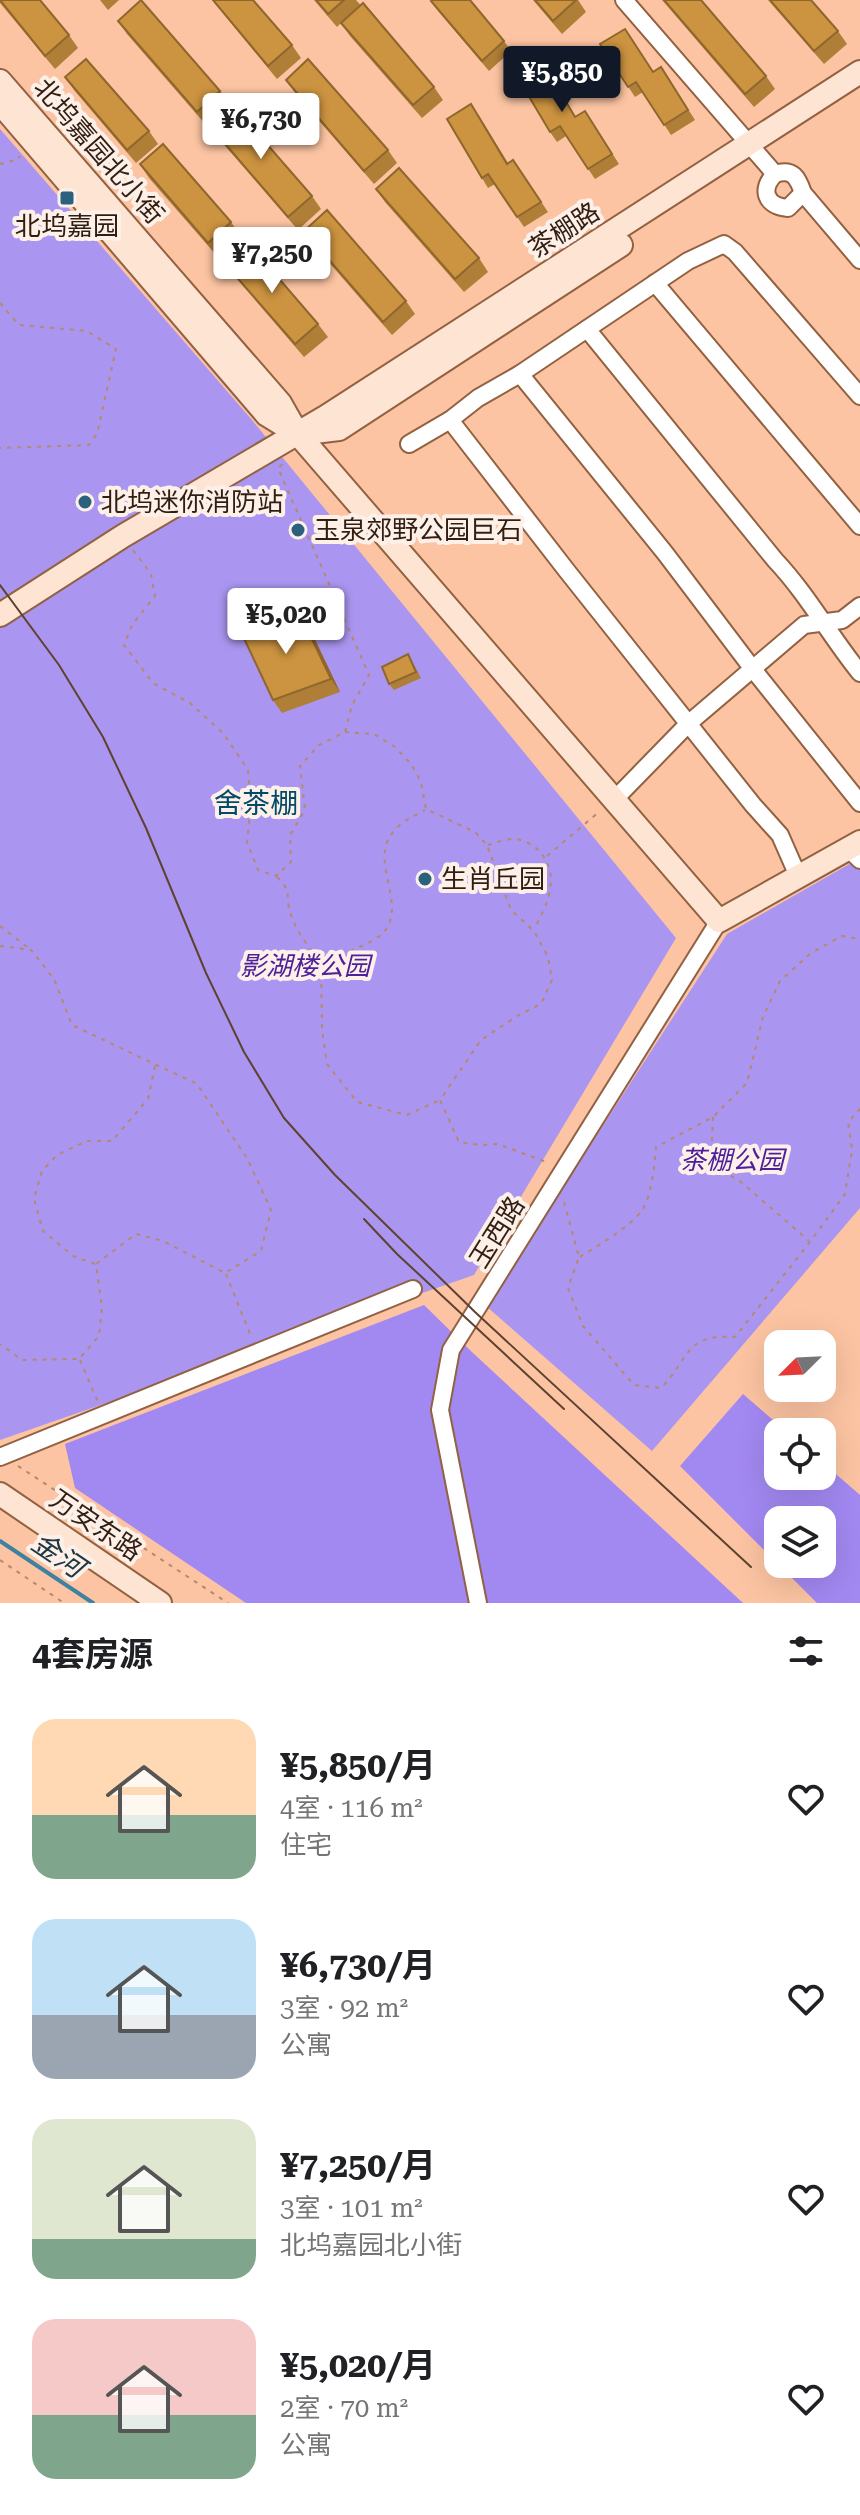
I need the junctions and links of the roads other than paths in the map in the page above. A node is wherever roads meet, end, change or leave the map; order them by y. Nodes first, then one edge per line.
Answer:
1 (624, 0) edge
2 (860, 72) edge
3 (0, 81) edge
4 (860, 91) edge
5 (0, 103) edge
6 (754, 150) junction
7 (775, 174) junction
8 (803, 193) junction
9 (860, 260) edge
10 (655, 283) junction
11 (587, 329) junction
12 (520, 374) junction
13 (860, 396) edge
14 (450, 420) junction
15 (297, 433) junction
16 (409, 444) dead end
17 (860, 526) edge
18 (860, 606) edge
19 (0, 615) edge
20 (824, 622) junction
21 (752, 668) junction
22 (860, 673) edge
23 (689, 723) junction
24 (614, 800) junction
25 (860, 803) edge
26 (856, 850) edge
27 (798, 876) junction
28 (719, 921) junction
29 (413, 1289) dead end
30 (1, 1457) edge
31 (0, 1494) edge
32 (160, 1603) edge
33 (478, 1603) edge

1 - 6 street
2 - 6 street, 茶棚路
3 - 15 street, 北坞嘉园北小街
4 - 6 street, 茶棚路
5 - 15 street, 北坞嘉园北小街
6 - 7 street
6 - 15 street, 茶棚路
7 - 8 street
7 - 8 street
8 - 9 street
10 - 11 street
10 - 13 street
10 - 17 street
11 - 12 street
11 - 20 street
12 - 14 street
12 - 21 street
14 - 16 street
14 - 23 street
15 - 19 street, 茶棚路
15 - 24 street
18 - 20 street
20 - 21 street
20 - 22 street
21 - 23 street
21 - 25 street
23 - 24 street
23 - 27 street
24 - 28 street
26 - 27 street
27 - 28 street
28 - 33 street, 玉西路
29 - 30 street
31 - 32 street, 万安东路

